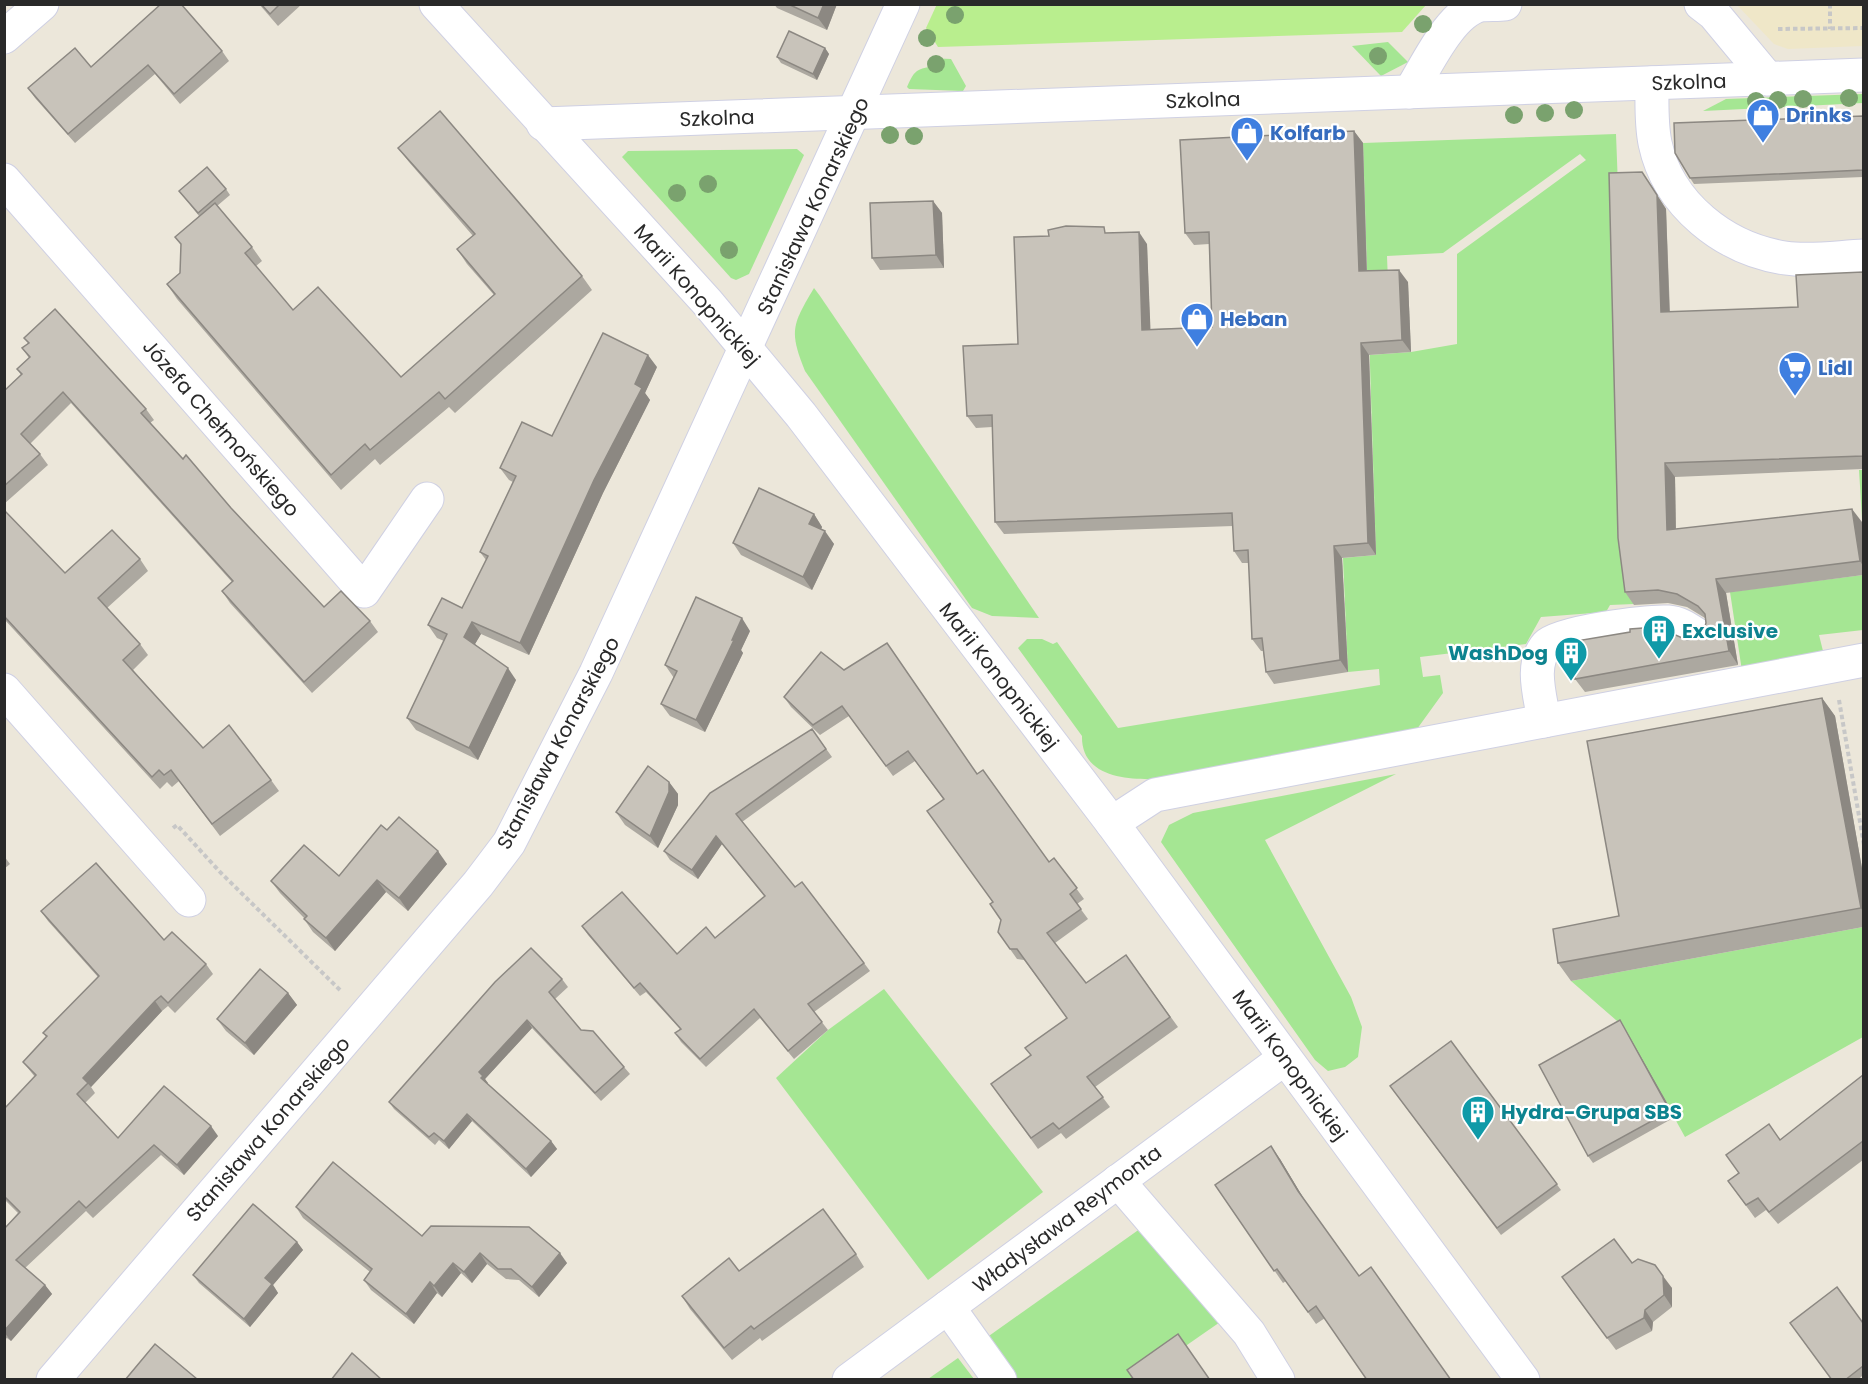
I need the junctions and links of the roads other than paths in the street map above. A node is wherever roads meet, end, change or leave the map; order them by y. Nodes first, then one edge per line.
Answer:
1 (42, 4) edge
2 (436, 4) edge
3 (903, 4) edge
4 (1505, 4) edge
5 (1701, 4) edge
6 (4, 37) edge
7 (1863, 75) edge
8 (1768, 79) junction
9 (1652, 84) junction
10 (1410, 92) junction
11 (856, 113) junction
12 (543, 124) junction
13 (4, 180) edge
14 (1863, 256) edge
15 (747, 350) junction
16 (427, 499) dead end
17 (1697, 635) edge
18 (1863, 660) edge
19 (9, 705) edge
20 (1544, 721) junction
21 (1112, 823) junction
22 (189, 900) dead end
23 (1285, 1058) junction
24 (1118, 1181) junction
25 (948, 1308) junction
26 (53, 1380) edge
27 (849, 1380) edge
28 (1000, 1380) edge
29 (1278, 1380) edge
30 (1523, 1380) edge

1 - 6 street
2 - 12 street, Marii Konopnickiej
3 - 11 street, Stanisława Konarskiego
4 - 10 street
5 - 8 street
7 - 8 street, Szkolna
8 - 9 street, Szkolna
9 - 10 street, Szkolna
9 - 14 street
10 - 11 street, Szkolna
11 - 12 street, Szkolna
11 - 15 street, Stanisława Konarskiego
12 - 15 street, Marii Konopnickiej
13 - 16 street, Józefa Chełmońskiego
15 - 21 street, Marii Konopnickiej
15 - 26 street, Stanisława Konarskiego
17 - 20 street
18 - 20 street
19 - 22 street
20 - 21 street
21 - 23 street, Marii Konopnickiej
23 - 24 street, Władysława Reymonta
23 - 30 street, Marii Konopnickiej
24 - 25 street, Władysława Reymonta
24 - 29 street
25 - 27 street, Władysława Reymonta
25 - 28 street

